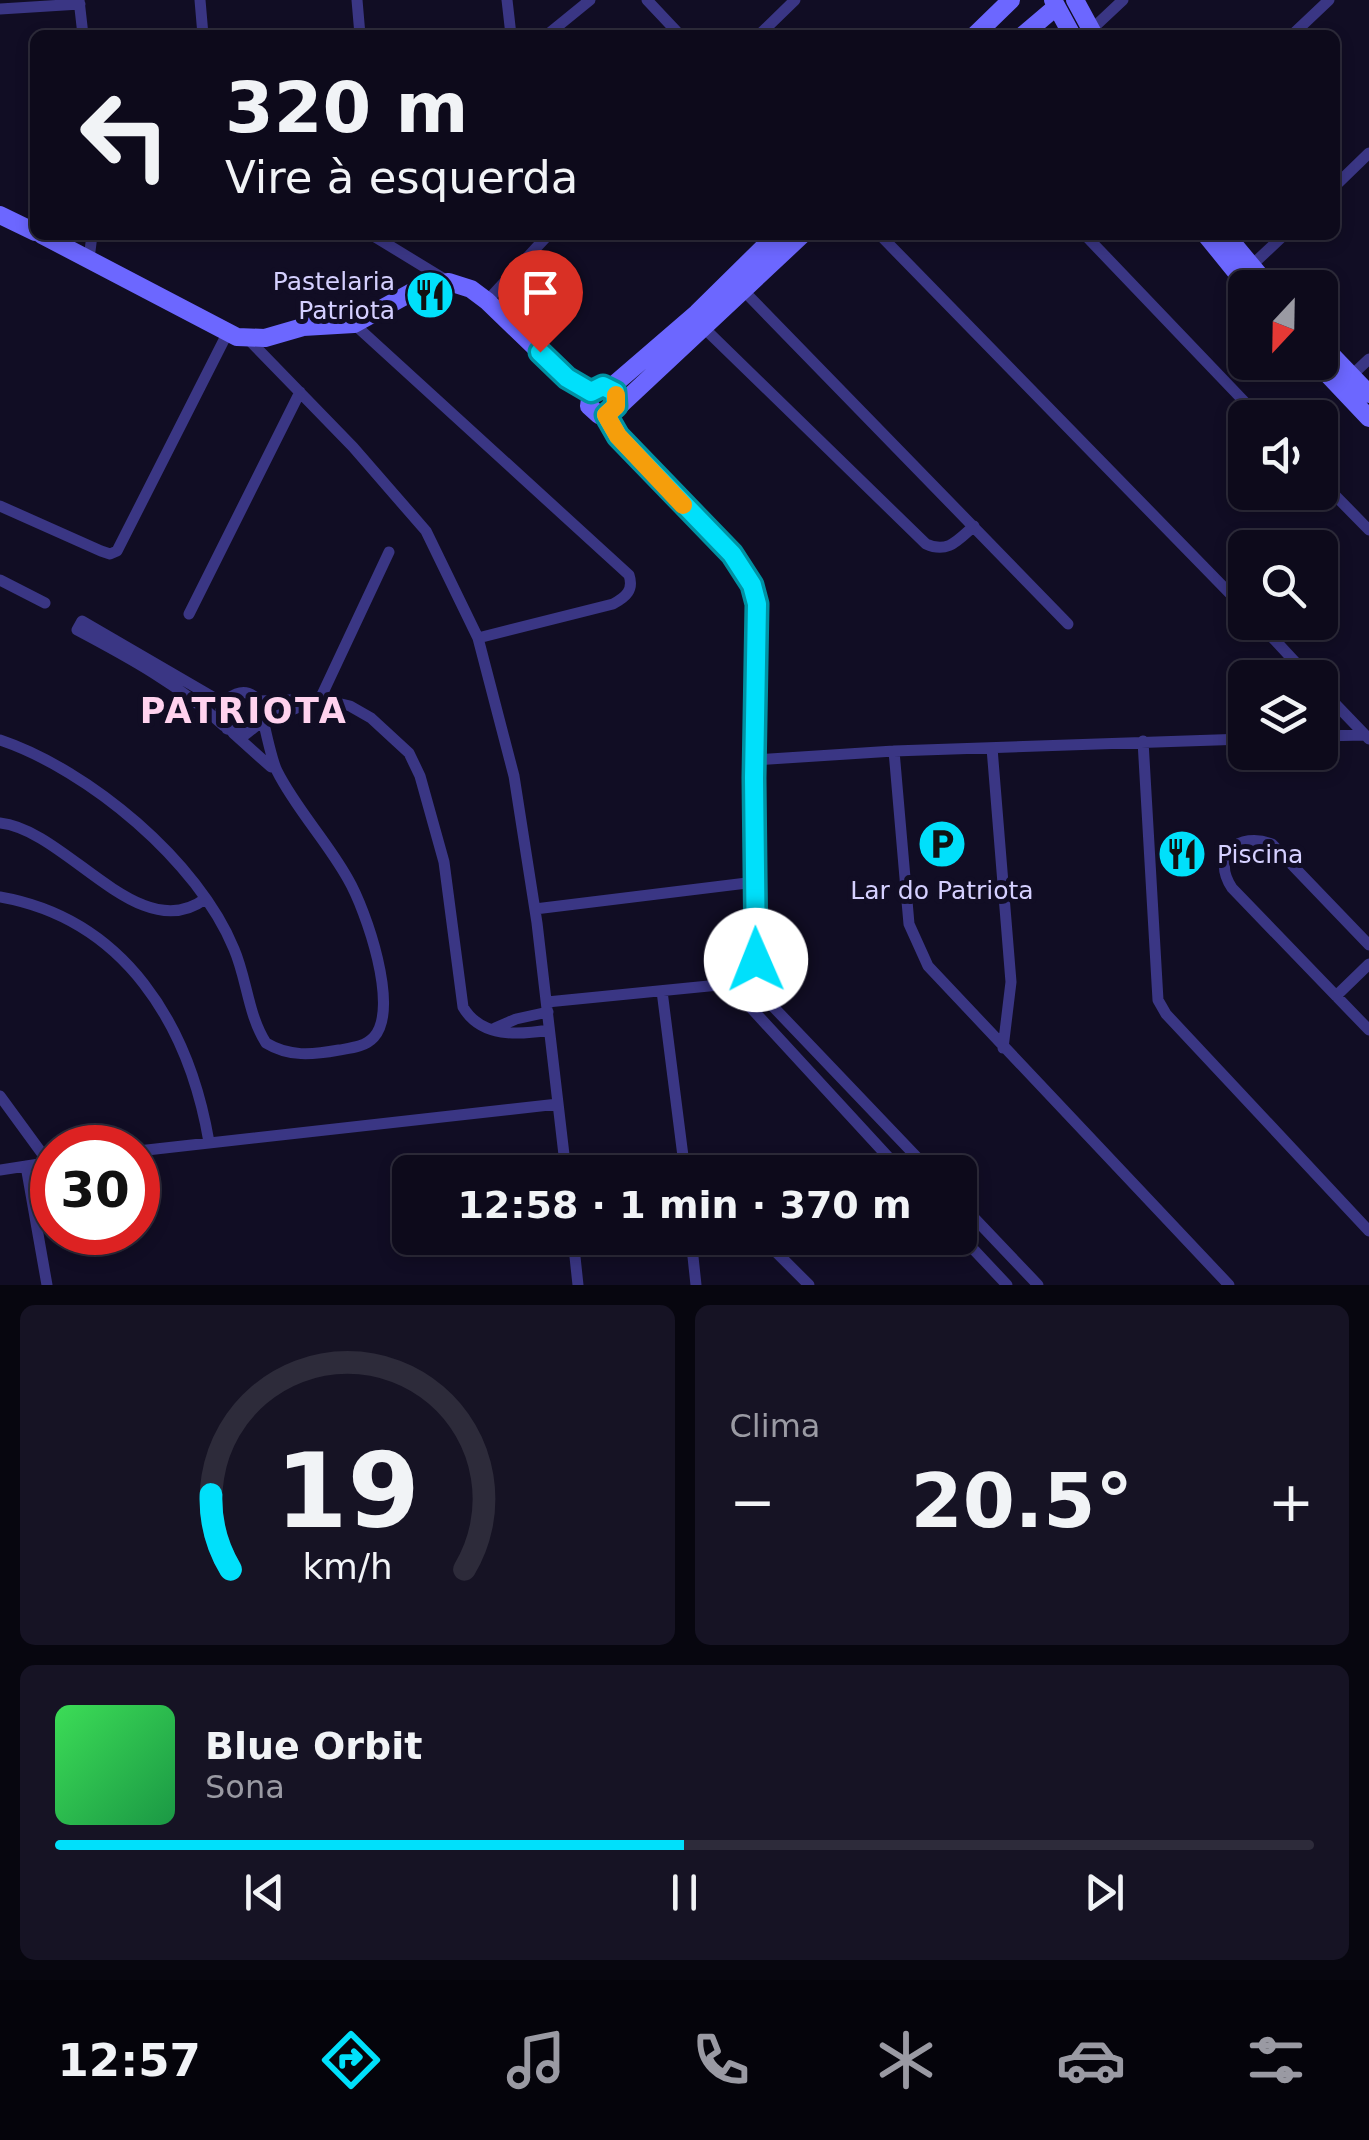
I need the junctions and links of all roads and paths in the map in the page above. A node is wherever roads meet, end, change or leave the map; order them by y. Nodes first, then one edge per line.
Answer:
1 (200, 0) edge
2 (357, 0) edge
3 (507, 0) edge
4 (590, 0) edge
5 (647, 0) edge
6 (795, 0) edge
7 (1011, 0) edge
8 (1123, 0) edge
9 (1328, 0) edge
10 (80, 2) edge
11 (1062, 2) edge
12 (0, 8) edge
13 (82, 30) edge
14 (203, 30) edge
15 (360, 30) edge
16 (510, 30) edge
17 (553, 30) edge
18 (675, 30) edge
19 (764, 30) edge
20 (980, 30) edge
21 (1030, 30) edge
22 (1070, 30) edge
23 (1091, 30) edge
24 (1095, 30) edge
25 (1297, 30) edge
26 (1369, 153) edge
27 (1340, 181) edge
28 (0, 215) edge
29 (30, 230) edge
30 (51, 240) edge
31 (91, 240) edge
32 (384, 240) edge
33 (543, 240) edge
34 (771, 240) edge
35 (797, 240) edge
36 (885, 240) edge
37 (1090, 240) edge
38 (1210, 240) edge
39 (1230, 240) edge
40 (1279, 240) edge
41 (89, 260) junction
42 (1252, 266) junction
43 (1234, 270) edge
44 (1255, 270) edge
45 (449, 282) junction
46 (743, 290) junction
47 (488, 301) junction
48 (354, 324) junction
49 (703, 327) junction
50 (226, 334) junction
51 (248, 339) junction
52 (1369, 359) edge
53 (1338, 362) edge
54 (1352, 376) junction
55 (1333, 380) edge
56 (300, 392) junction
57 (591, 392) junction
58 (1369, 394) edge
59 (1243, 400) edge
60 (611, 403) junction
61 (1369, 418) edge
62 (1338, 498) edge
63 (0, 506) edge
64 (974, 526) junction
65 (1369, 530) edge
66 (389, 552) dead end
67 (0, 580) edge
68 (1228, 592) edge
69 (45, 603) dead end
70 (189, 614) dead end
71 (1068, 624) dead end
72 (478, 638) junction
73 (1275, 640) edge
74 (1293, 660) edge
75 (320, 699) junction
76 (259, 702) junction
77 (223, 704) junction
78 (1338, 707) edge
79 (261, 722) junction
80 (230, 731) junction
81 (1338, 736) edge
82 (1367, 737) edge
83 (1228, 738) edge
84 (0, 740) edge
85 (1143, 741) junction
86 (992, 748) junction
87 (894, 751) junction
88 (754, 760) junction
89 (278, 774) junction
90 (0, 822) edge
91 (755, 882) junction
92 (0, 897) edge
93 (205, 899) junction
94 (534, 909) junction
95 (1369, 944) edge
96 (1369, 964) edge
97 (757, 977) junction
98 (729, 984) junction
99 (662, 991) junction
100 (1336, 996) junction
101 (547, 1007) junction
102 (494, 1029) junction
103 (550, 1030) junction
104 (1369, 1030) edge
105 (1004, 1048) junction
106 (0, 1096) edge
107 (558, 1104) junction
108 (30, 1134) edge
109 (209, 1142) junction
110 (160, 1148) edge
111 (564, 1155) edge
112 (683, 1155) edge
113 (886, 1155) edge
114 (915, 1155) edge
115 (26, 1166) junction
116 (30, 1166) edge
117 (0, 1170) edge
118 (977, 1221) edge
119 (1369, 1232) edge
120 (977, 1253) edge
121 (575, 1255) edge
122 (693, 1255) edge
123 (779, 1255) edge
124 (47, 1285) edge
125 (578, 1285) edge
126 (696, 1285) edge
127 (810, 1285) edge
128 (1007, 1285) edge
129 (1038, 1285) edge
130 (1230, 1285) edge

1 - 14 street
2 - 15 street
3 - 16 street
4 - 17 street
5 - 18 street
6 - 19 street
7 - 20 street
8 - 24 street
9 - 25 street
10 - 12 street
10 - 13 street
11 - 21 street
11 - 22 street
11 - 23 street
26 - 27 street
28 - 29 street
30 - 41 street
31 - 41 street
32 - 45 street
33 - 47 street
34 - 60 street
35 - 46 street
36 - 68 street
37 - 59 street
38 - 43 street
39 - 42 street
40 - 42 street
41 - 50 street
42 - 44 street
45 - 47 street
45 - 48 street
46 - 49 street
46 - 64 street
47 - 57 street
48 - 51 street
48 - 72 street
49 - 60 street
49 - 64 street
50 - 51 street
50 - 63 street
51 - 56 street
52 - 54 street
53 - 54 street
54 - 58 street
55 - 61 street
56 - 70 street
56 - 72 street
57 - 60 street
57 - 60 street
60 - 88 street
62 - 65 street
64 - 71 street
66 - 75 street
67 - 69 street
72 - 94 street
73 - 74 street
75 - 76 street
75 - 79 street
75 - 102 street
76 - 77 street
76 - 79 street
77 - 80 street
77 - 80 street
78 - 82 street
79 - 80 street
79 - 89 street
80 - 89 street
81 - 82 street
83 - 85 street
84 - 93 street
85 - 86 street
85 - 119 street
86 - 87 street
86 - 105 street
87 - 88 street
87 - 105 street
88 - 91 street
89 - 93 street
90 - 93 street
91 - 94 street
91 - 97 street
92 - 109 street
94 - 101 street
95 - 100 street
96 - 100 street
97 - 98 street
97 - 114 street
98 - 99 street
98 - 113 street
99 - 101 street
99 - 112 street
100 - 104 street
101 - 102 street
101 - 103 street
102 - 103 street
103 - 107 street
105 - 130 street
106 - 108 street
107 - 109 street
107 - 111 street
109 - 110 street
115 - 116 street
115 - 117 street
115 - 124 street
118 - 129 street
120 - 128 street
121 - 125 street
122 - 126 street
123 - 127 street

